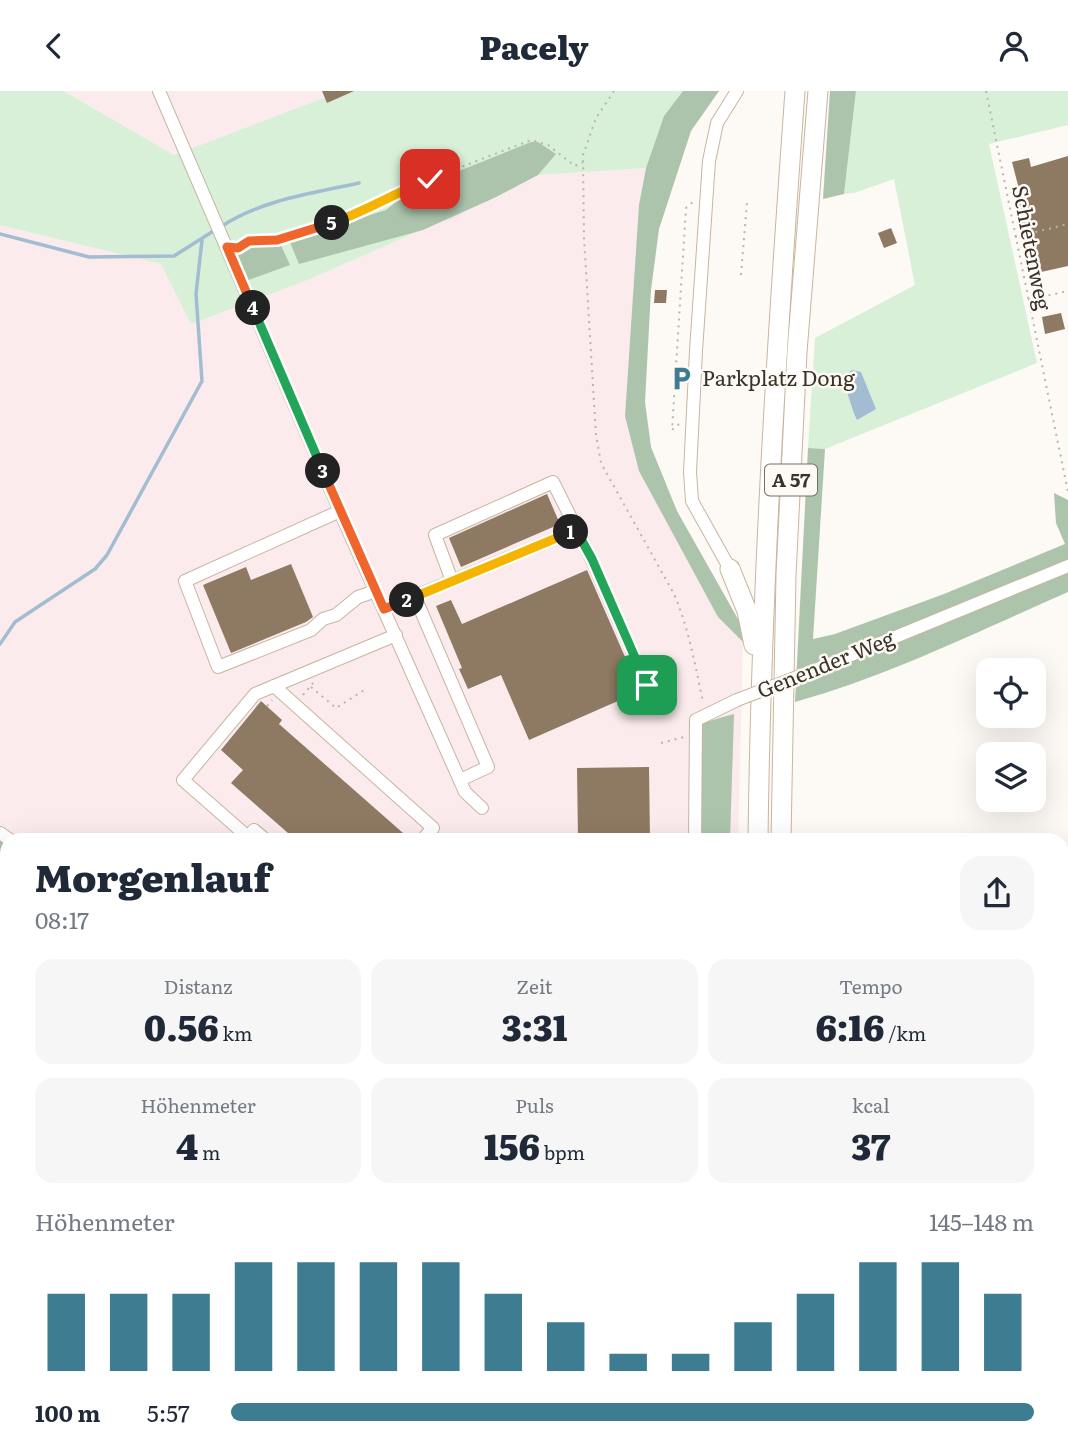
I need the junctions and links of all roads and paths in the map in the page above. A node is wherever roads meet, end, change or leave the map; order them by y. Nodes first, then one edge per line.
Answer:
1 (159, 91) edge
2 (614, 91) edge
3 (737, 91) edge
4 (795, 91) edge
5 (818, 91) edge
6 (986, 91) edge
7 (584, 162) junction
8 (707, 196) junction
9 (747, 202) dead end
10 (1068, 224) edge
11 (1015, 237) junction
12 (227, 247) junction
13 (741, 275) dead end
14 (1068, 291) edge
15 (1027, 301) junction
16 (692, 420) junction
17 (1068, 492) edge
18 (340, 511) junction
19 (576, 530) junction
20 (1068, 566) edge
21 (730, 569) joint
22 (453, 580) junction
23 (376, 591) junction
24 (415, 597) junction
25 (384, 609) junction
26 (396, 635) junction
27 (647, 685) dead end
28 (311, 686) dead end
29 (274, 687) junction
30 (366, 689) dead end
31 (761, 689) junction
32 (705, 715) junction
33 (696, 734) junction
34 (661, 743) dead end
35 (460, 780) junction
36 (482, 808) dead end
37 (243, 833) edge
38 (428, 833) edge
39 (695, 833) edge
40 (758, 833) edge
41 (780, 833) edge

1 - 12 street
2 - 7 path
3 - 8 street
4 - 31 highway, A 57
5 - 41 highway, A 57
6 - 11 path, Schietenweg
7 - 12 path
7 - 32 path
8 - 16 street
8 - 16 path
9 - 13 path
10 - 11 path
11 - 15 path, Schietenweg
12 - 18 street
14 - 15 path
15 - 17 path, Schietenweg
16 - 21 street
18 - 23 street
18 - 23 street
19 - 22 street
19 - 22 street
19 - 27 street
20 - 32 street, Genender Weg, bridge
21 - 31 highway
22 - 24 street
23 - 25 street
24 - 25 street
24 - 35 street
25 - 26 street
26 - 29 street
26 - 35 street
28 - 30 path
29 - 37 street
29 - 38 street
31 - 40 highway, A 57
32 - 33 street
33 - 34 path
33 - 39 street
35 - 36 street

